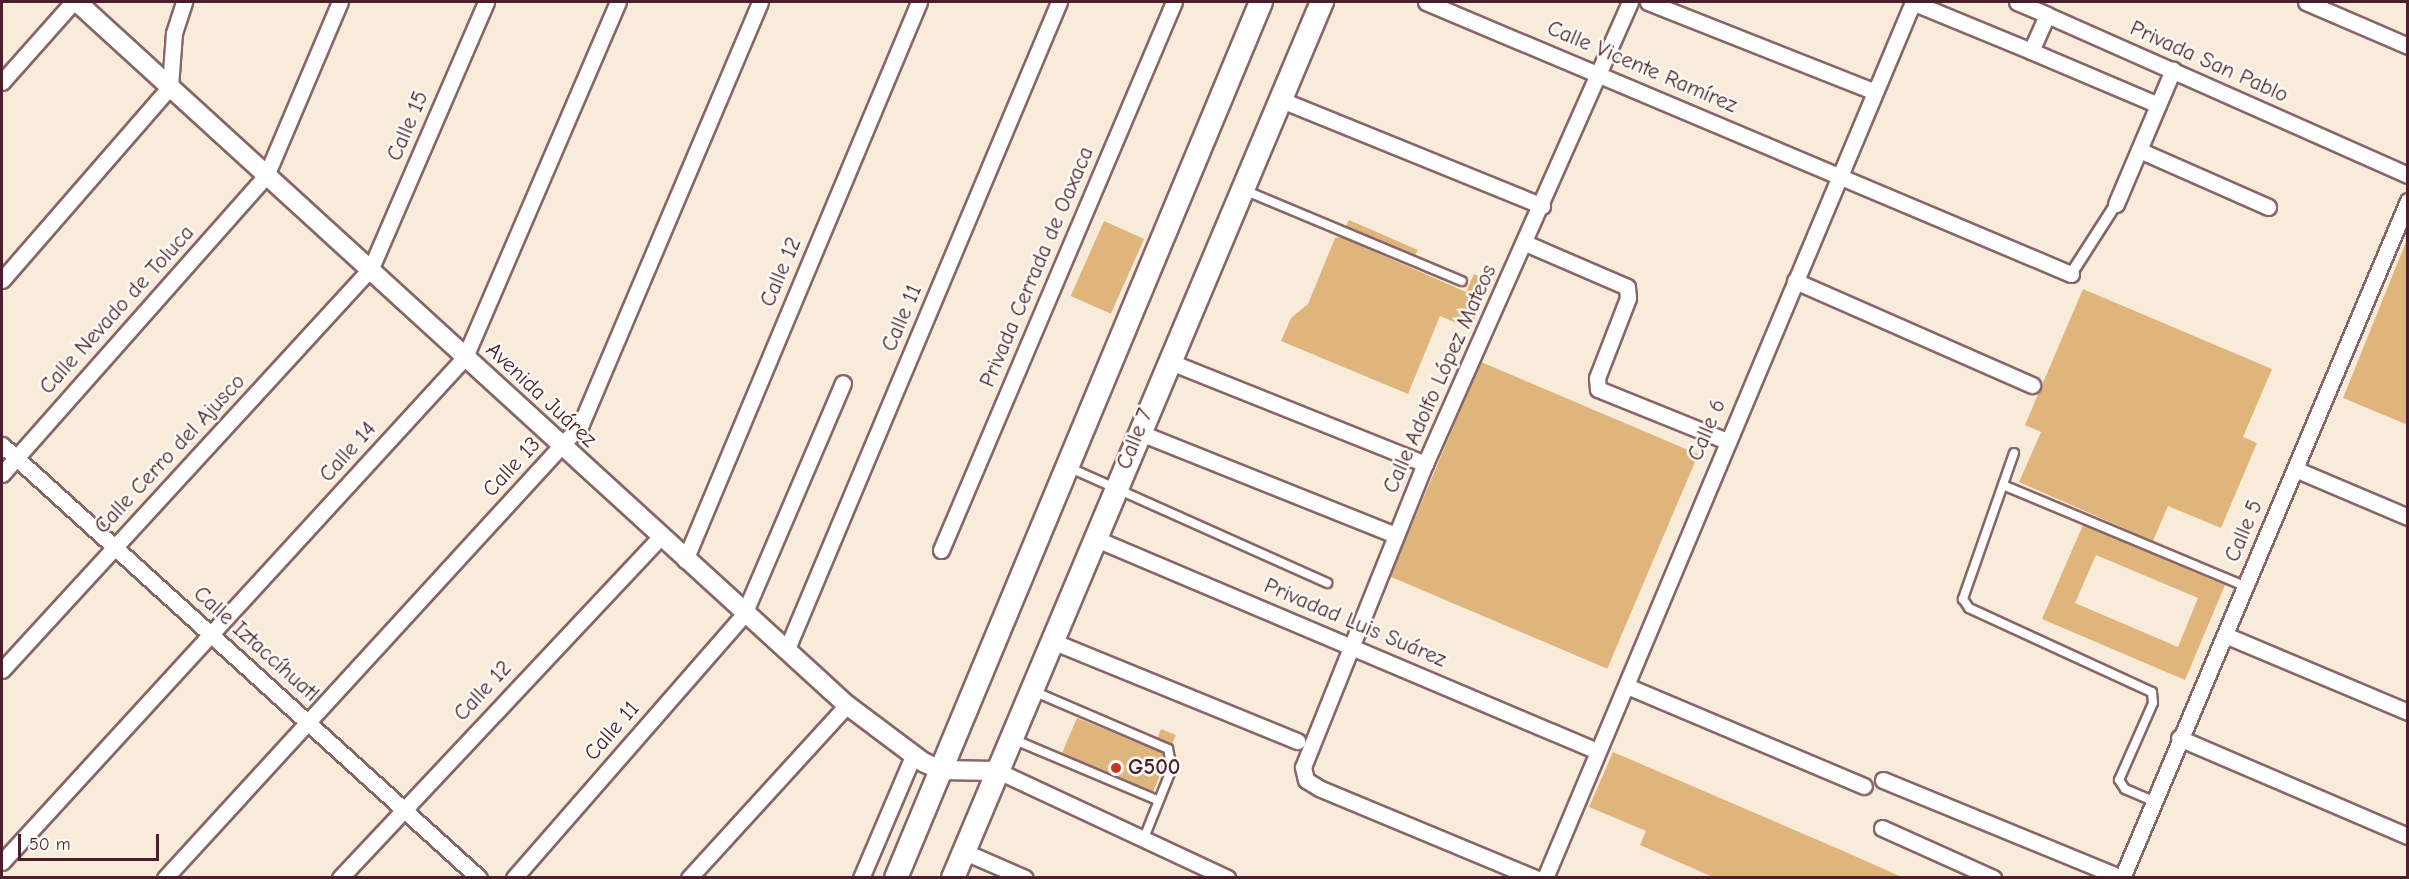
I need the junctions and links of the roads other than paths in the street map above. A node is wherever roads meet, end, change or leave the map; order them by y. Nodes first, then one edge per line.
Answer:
1 (75, 2) edge
2 (184, 2) edge
3 (340, 2) edge
4 (486, 2) edge
5 (618, 2) edge
6 (760, 2) edge
7 (919, 2) edge
8 (1059, 2) edge
9 (1174, 2) edge
10 (1261, 2) edge
11 (1322, 2) edge
12 (1426, 2) edge
13 (1630, 2) edge
14 (1648, 2) edge
15 (1912, 2) edge
16 (2017, 2) edge
17 (2306, 2) edge
18 (2047, 15) junction
19 (2408, 46) edge
20 (2031, 51) junction
21 (2173, 70) junction
22 (1599, 72) junction
23 (2, 82) edge
24 (170, 87) junction
25 (1875, 92) junction
26 (1280, 99) junction
27 (2158, 105) junction
28 (2139, 150) junction
29 (1840, 174) junction
30 (2408, 175) edge
31 (266, 176) junction
32 (1240, 189) junction
33 (2408, 201) edge
34 (2116, 204) joint
35 (1542, 206) junction
36 (2268, 207) dead end
37 (1525, 243) junction
38 (371, 268) junction
39 (2071, 274) joint
40 (2, 280) edge
41 (1462, 280) dead end
42 (1795, 281) junction
43 (465, 357) junction
44 (1168, 361) junction
45 (843, 383) dead end
46 (2032, 385) dead end
47 (1138, 432) junction
48 (1727, 441) junction
49 (2, 445) edge
50 (561, 448) junction
51 (2014, 453) dead end
52 (15, 458) junction
53 (1425, 464) junction
54 (1067, 467) junction
55 (2295, 469) junction
56 (2, 474) edge
57 (2003, 485) junction
58 (1115, 489) junction
59 (2408, 517) edge
60 (1396, 535) junction
61 (660, 537) junction
62 (1094, 538) junction
63 (115, 546) junction
64 (941, 550) dead end
65 (685, 560) junction
66 (1327, 583) dead end
67 (2245, 586) junction
68 (744, 614) junction
69 (2225, 634) junction
70 (213, 635) junction
71 (1052, 641) junction
72 (1351, 645) junction
73 (786, 651) junction
74 (2, 670) edge
75 (1626, 686) junction
76 (1032, 690) junction
77 (847, 705) junction
78 (2408, 712) edge
79 (308, 722) junction
80 (1012, 738) junction
81 (2179, 738) junction
82 (1297, 741) dead end
83 (1597, 751) junction
84 (913, 756) junction
85 (940, 770) junction
86 (998, 771) junction
87 (1882, 780) dead end
88 (1864, 786) dead end
89 (1157, 800) junction
90 (2153, 801) junction
91 (403, 809) junction
92 (1882, 828) dead end
93 (2408, 836) edge
94 (1144, 838) junction
95 (965, 852) junction
96 (2, 862) edge
97 (861, 877) edge
98 (165, 878) edge
99 (340, 878) edge
100 (479, 878) edge
101 (514, 878) edge
102 (689, 878) edge
103 (896, 878) edge
104 (953, 878) edge
105 (1025, 878) edge
106 (1227, 878) edge
107 (1535, 878) edge
108 (1545, 878) edge
109 (1993, 878) edge
110 (2122, 878) edge

1 - 23 street
1 - 24 street, Avenida Juárez
2 - 24 street
3 - 31 street, Calle Nevado de Toluca
4 - 38 street, Calle 15
5 - 43 street, Calle 14
6 - 50 street, Calle 13
7 - 65 street, Calle 12
8 - 73 street, Calle 11
9 - 64 street, Privada Cerrada de Oaxaca
10 - 54 main road
11 - 26 main road, Calle 7
12 - 22 street, Calle Vicente Ramírez
13 - 22 street, Calle Adolfo López Mateos
14 - 25 street
15 - 20 street
15 - 25 street, Calle 6
16 - 18 street, Privada San Pablo
17 - 19 street
18 - 20 street
18 - 21 street, Privada San Pablo
20 - 27 street
21 - 27 street
21 - 30 street, Privada San Pablo
22 - 29 street, Calle Vicente Ramírez
22 - 35 street, Calle Adolfo López Mateos
24 - 31 street, Avenida Juárez
24 - 40 street
25 - 29 street, Calle 6
26 - 32 main road, Calle 7
26 - 35 street
27 - 28 street
28 - 34 street
28 - 36 street
29 - 39 street, Calle Vicente Ramírez
29 - 42 street, Calle 6
31 - 38 street, Avenida Juárez
31 - 52 street, Calle Nevado de Toluca
32 - 41 lane
32 - 44 main road, Calle 7
33 - 55 street, Calle 5
34 - 39 street
35 - 37 street, Calle Adolfo López Mateos
37 - 48 street
37 - 53 street, Calle Adolfo López Mateos
38 - 43 street, Avenida Juárez
38 - 63 street, Calle Cerro del Ajusco
42 - 46 street
42 - 48 street, Calle 6
43 - 50 street, Avenida Juárez
43 - 70 street, Calle 14
44 - 47 main road, Calle 7
44 - 53 street
45 - 68 street, Calle 11
47 - 58 main road, Calle 7
47 - 60 street
48 - 75 street, Calle 6
49 - 52 street, Calle Iztaccíhuatl
50 - 61 street, Avenida Juárez
50 - 79 street, Calle 13
51 - 57 lane
52 - 56 street, Calle Nevado de Toluca
52 - 63 street, Calle Iztaccíhuatl
53 - 60 street, Calle Adolfo López Mateos
54 - 58 lane
54 - 85 main road
55 - 59 street
55 - 67 street, Calle 5
57 - 67 lane
57 - 90 lane
58 - 62 main road, Calle 7
58 - 66 lane
60 - 72 street, Calle Adolfo López Mateos
61 - 65 street, Avenida Juárez
61 - 91 street, Calle 12
62 - 71 main road, Calle 7
62 - 72 street, Privadad Luis Suárez
63 - 70 street, Calle Iztaccíhuatl
63 - 74 street, Calle Cerro del Ajusco
65 - 68 street, Avenida Juárez
67 - 69 street, Calle 5
68 - 73 street, Avenida Juárez
68 - 101 street, Calle 11
69 - 78 street
69 - 81 street, Calle 5
70 - 79 street, Calle Iztaccíhuatl
70 - 96 street, Calle 14
71 - 76 main road, Calle 7
71 - 82 street
72 - 83 street, Privadad Luis Suárez
72 - 107 street, Calle Adolfo López Mateos
73 - 77 street, Avenida Juárez
75 - 83 street, Calle 6
75 - 88 street
76 - 80 main road, Calle 7
76 - 89 lane
77 - 84 street, Avenida Juárez
77 - 102 street
79 - 91 street, Calle Iztaccíhuatl
79 - 98 street, Calle 13
80 - 86 main road, Calle 7
80 - 89 lane
81 - 90 street, Calle 5
81 - 93 street
83 - 108 street, Calle 6
84 - 85 street, Avenida Juárez
84 - 97 street
85 - 86 street, Avenida Juárez
85 - 103 main road
86 - 94 street
86 - 95 main road, Calle 7
87 - 110 street
89 - 94 lane
90 - 110 street, Calle 5
91 - 99 street, Calle 12
91 - 100 street, Calle Iztaccíhuatl
92 - 109 street
94 - 106 street
95 - 104 main road, Calle 7
95 - 105 street

